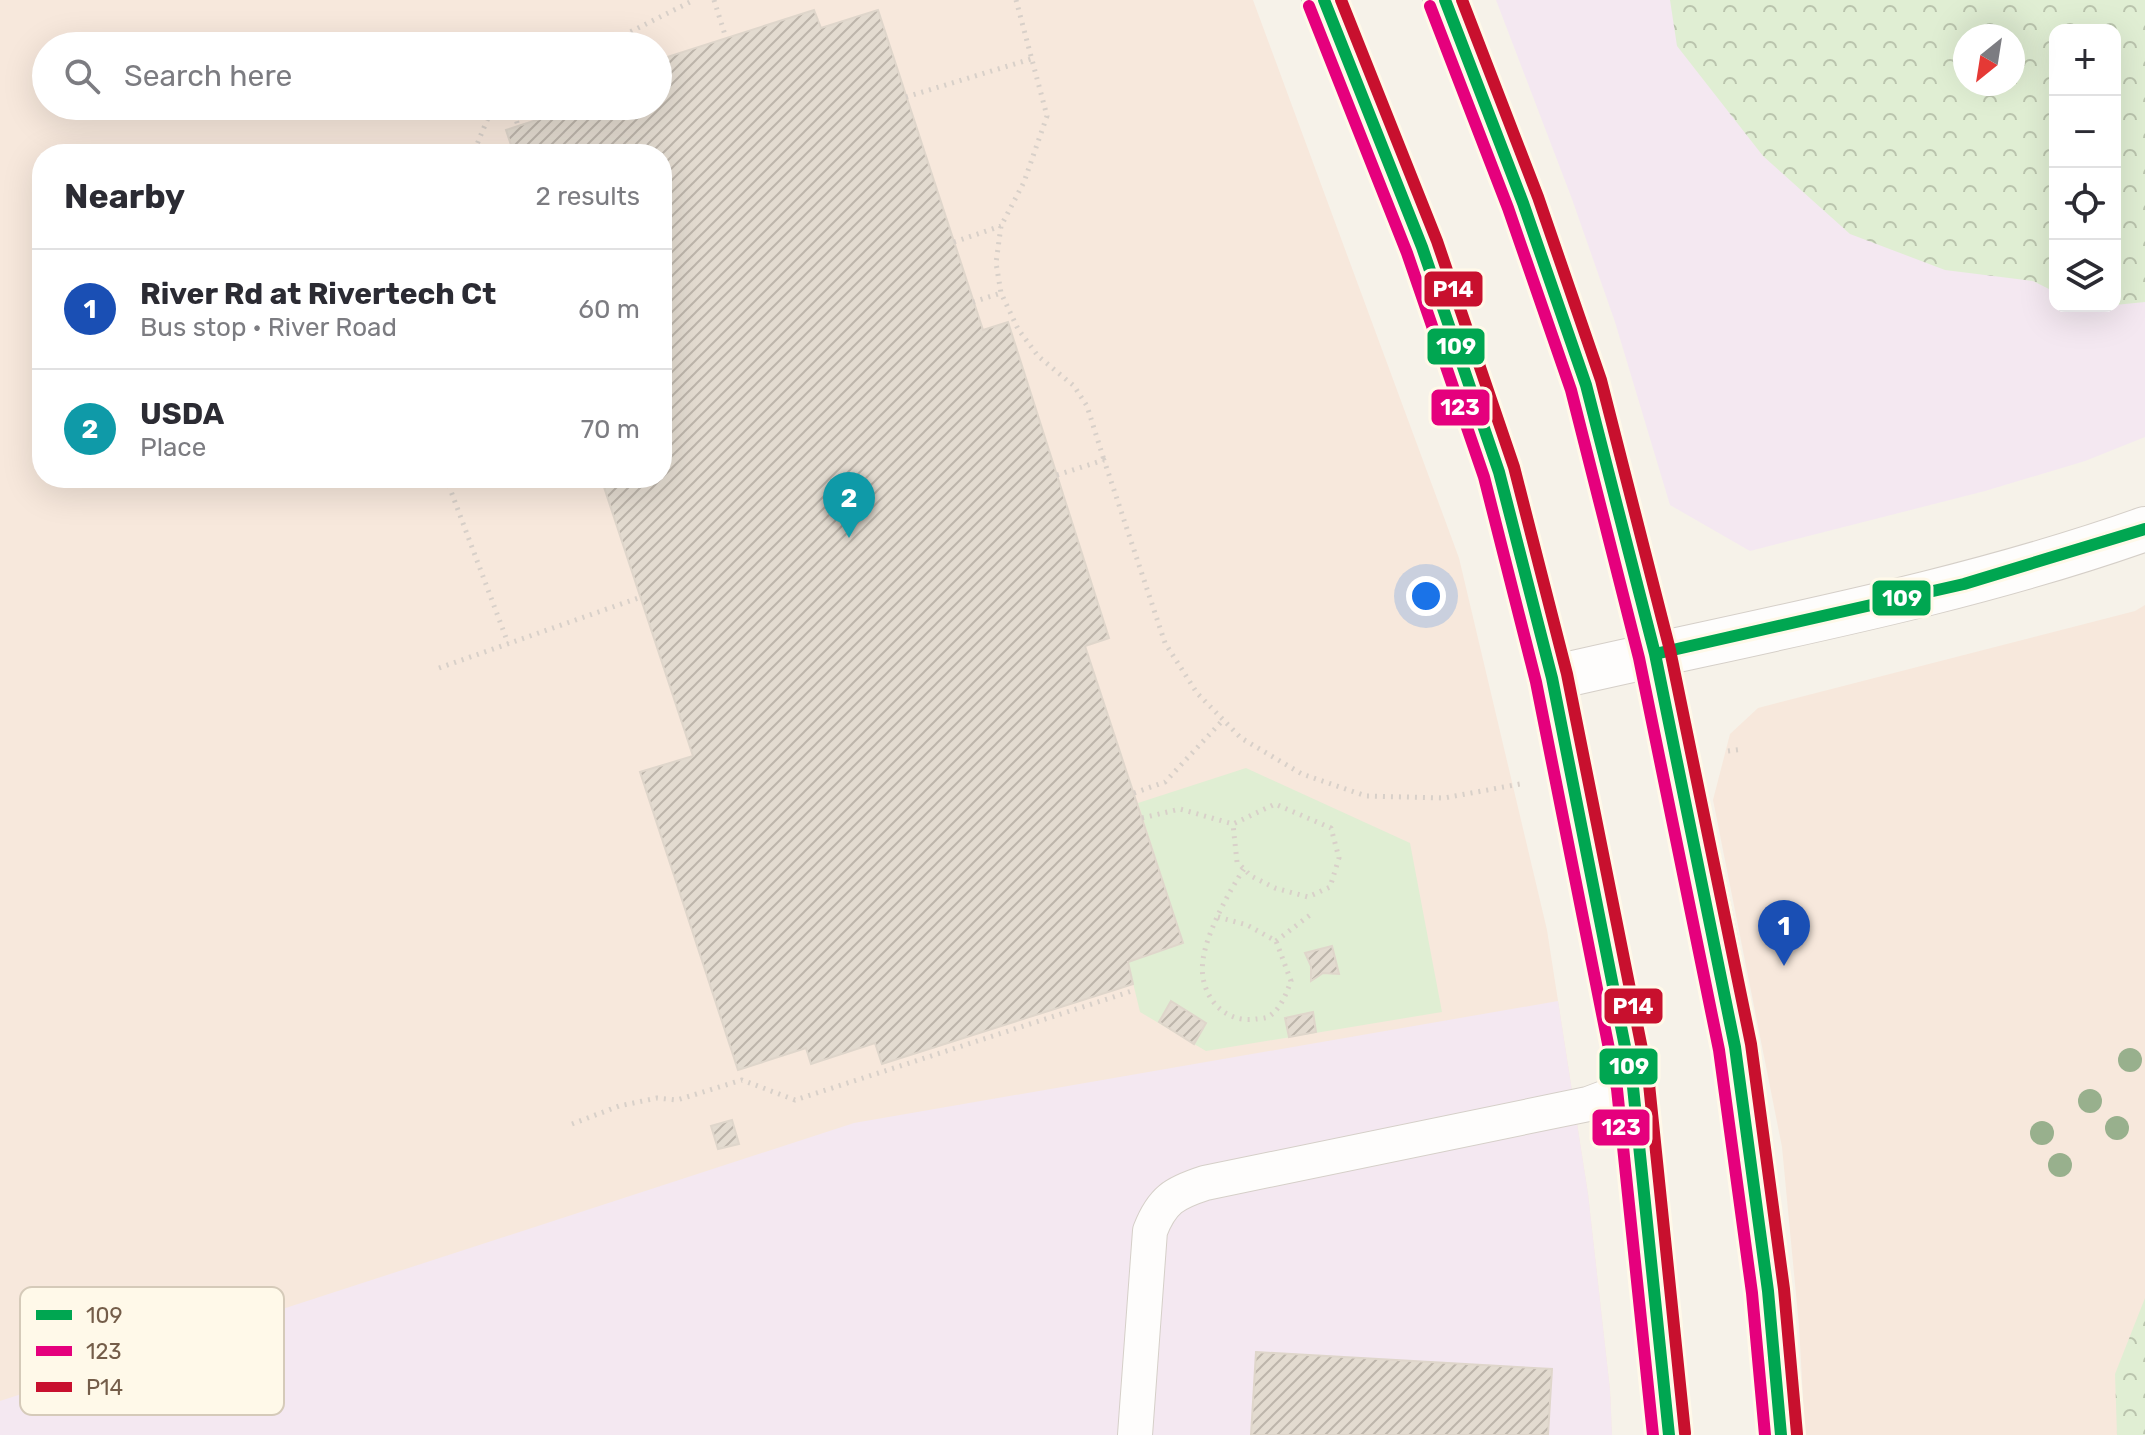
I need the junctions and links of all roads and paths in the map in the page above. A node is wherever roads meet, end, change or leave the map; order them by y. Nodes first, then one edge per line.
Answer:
1 (694, 0) edge
2 (714, 0) edge
3 (1016, 0) edge
4 (1324, 0) edge
5 (1445, 0) edge
6 (630, 32) edge
7 (726, 38) dead end
8 (1031, 59) junction
9 (906, 97) dead end
10 (487, 120) edge
11 (516, 120) edge
12 (518, 126) dead end
13 (477, 144) edge
14 (1001, 226) junction
15 (954, 242) dead end
16 (1001, 293) junction
17 (973, 302) dead end
18 (1104, 460) junction
19 (1057, 475) dead end
20 (450, 488) edge
21 (2145, 529) edge
22 (641, 597) dead end
23 (508, 643) junction
24 (1655, 654) junction
25 (439, 668) dead end
26 (1552, 678) junction
27 (1223, 720) junction
28 (1520, 771) dead end
29 (1134, 793) dead end
30 (1142, 818) dead end
31 (1233, 824) junction
32 (1244, 869) junction
33 (1310, 915) dead end
34 (1218, 917) junction
35 (1276, 941) junction
36 (1135, 990) dead end
37 (1633, 1087) junction
38 (572, 1124) dead end
39 (1135, 1435) edge
40 (1669, 1435) edge
41 (1781, 1435) edge

1 - 6 path
2 - 7 path
3 - 8 path
4 - 26 street
5 - 24 street
8 - 9 path
8 - 14 path
10 - 13 path
11 - 12 path
14 - 15 path
14 - 16 path
16 - 17 path
16 - 18 path
18 - 19 path
18 - 27 path
20 - 23 path
21 - 24 street
22 - 23 path
23 - 25 path
24 - 26 street
24 - 41 street
26 - 37 street
27 - 28 path
27 - 29 path
30 - 31 path
31 - 32 path
31 - 32 path
32 - 34 path
33 - 35 path
34 - 35 path
34 - 35 path
36 - 38 path
37 - 39 lane
37 - 40 street

